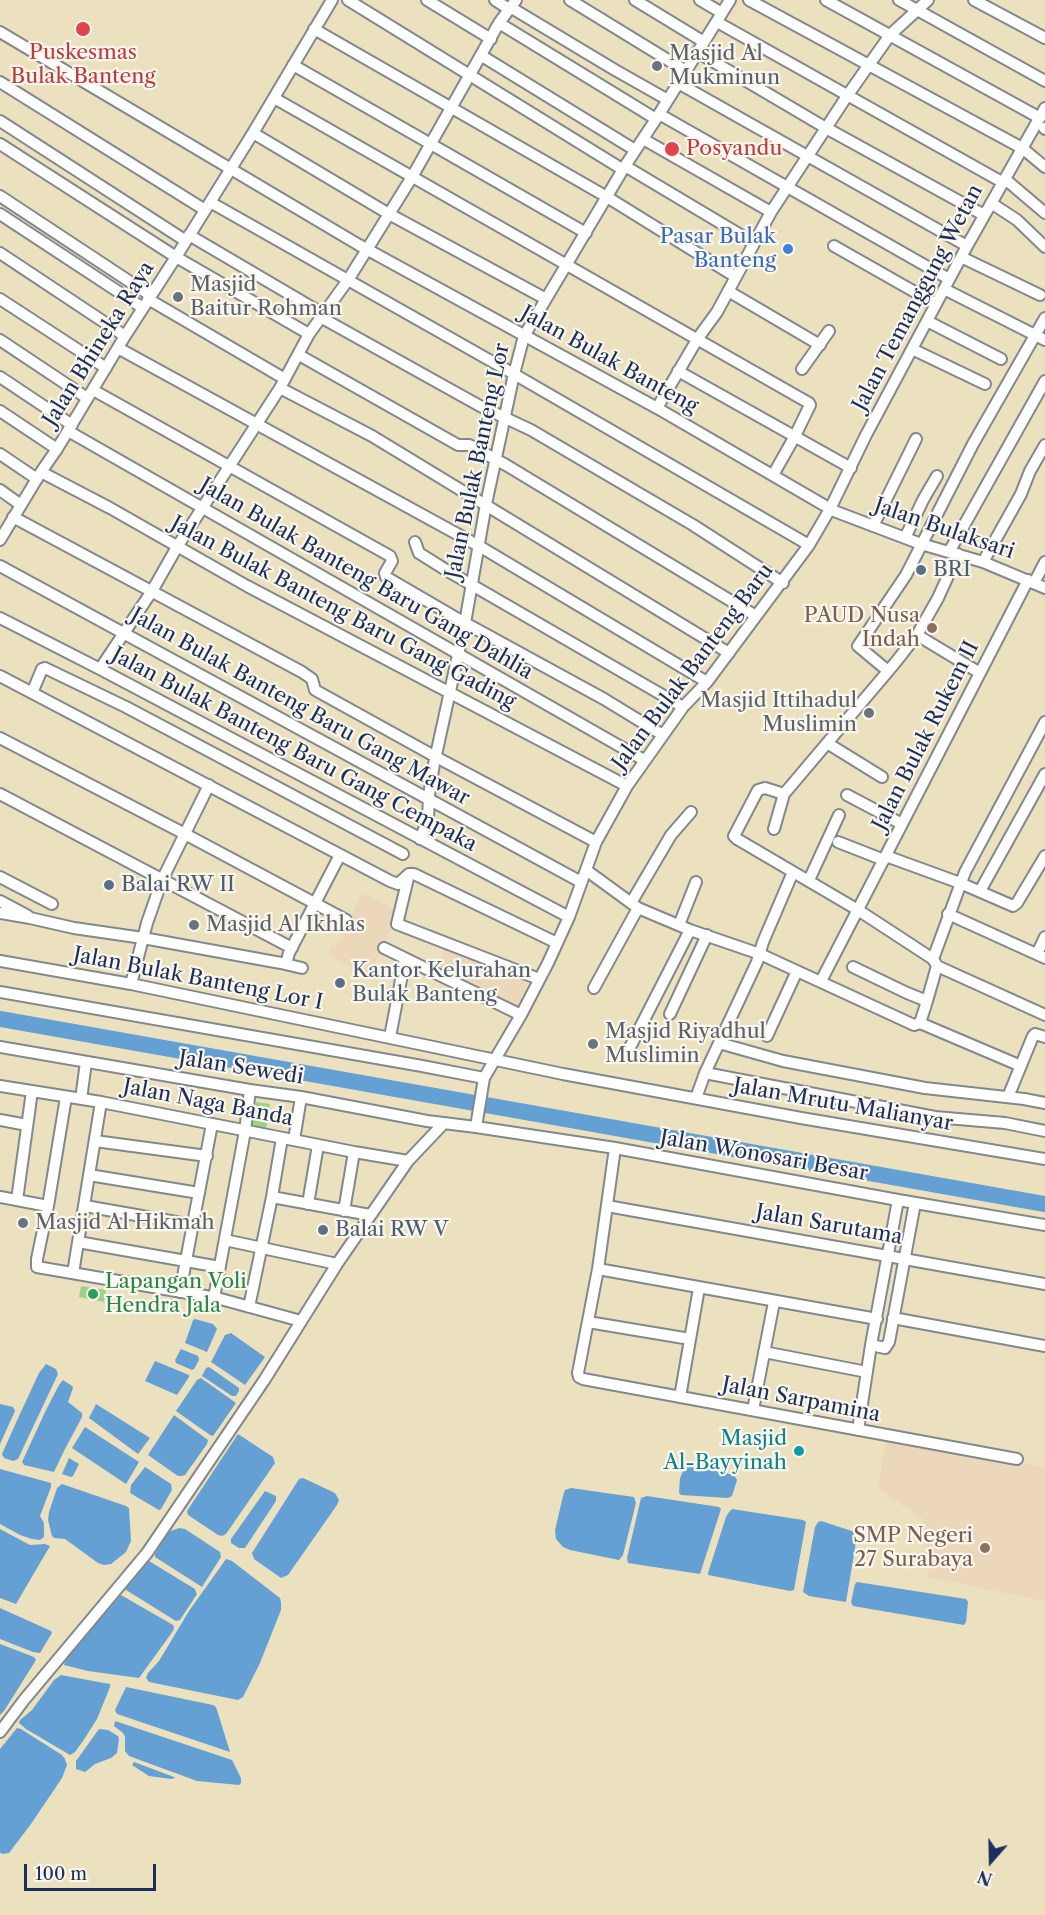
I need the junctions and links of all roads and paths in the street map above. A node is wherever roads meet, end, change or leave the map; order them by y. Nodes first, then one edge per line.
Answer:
1 (332, 0) edge
2 (348, 0) edge
3 (427, 0) edge
4 (495, 0) edge
5 (570, 0) edge
6 (635, 0) edge
7 (700, 0) edge
8 (730, 0) edge
9 (749, 0) edge
10 (826, 0) edge
11 (899, 0) edge
12 (928, 0) edge
13 (974, 0) edge
14 (512, 6) edge
15 (916, 10) junction
16 (719, 18) junction
17 (500, 23) junction
18 (314, 29) junction
19 (0, 32) edge
20 (890, 35) junction
21 (1045, 38) edge
22 (491, 39) junction
23 (704, 42) junction
24 (697, 52) junction
25 (482, 56) junction
26 (293, 65) junction
27 (868, 66) junction
28 (686, 71) junction
29 (470, 76) junction
30 (1045, 81) edge
31 (0, 82) edge
32 (678, 83) junction
33 (847, 96) junction
34 (274, 98) junction
35 (668, 100) junction
36 (450, 109) junction
37 (658, 117) junction
38 (0, 121) edge
39 (1042, 122) edge
40 (826, 128) junction
41 (253, 133) junction
42 (643, 139) junction
43 (0, 144) edge
44 (431, 144) junction
45 (635, 150) junction
46 (1024, 150) junction
47 (807, 156) junction
48 (1045, 167) edge
49 (231, 168) junction
50 (624, 168) junction
51 (412, 177) junction
52 (1006, 181) junction
53 (788, 186) junction
54 (0, 196) edge
55 (607, 197) junction
56 (994, 205) junction
57 (207, 206) junction
58 (771, 212) junction
59 (1045, 213) edge
60 (0, 214) edge
61 (389, 214) junction
62 (984, 215) junction
63 (586, 232) junction
64 (188, 238) junction
65 (754, 243) junction
66 (834, 246) dead end
67 (967, 246) junction
68 (1045, 247) edge
69 (364, 248) junction
70 (0, 253) edge
71 (961, 256) junction
72 (176, 257) junction
73 (567, 265) junction
74 (736, 277) junction
75 (348, 280) junction
76 (947, 284) junction
77 (729, 291) junction
78 (1040, 295) dead end
79 (0, 298) edge
80 (546, 299) junction
81 (147, 301) junction
82 (936, 304) junction
83 (324, 316) junction
84 (1045, 318) edge
85 (927, 321) junction
86 (829, 331) dead end
87 (309, 334) junction
88 (125, 336) junction
89 (524, 336) junction
90 (1040, 337) edge
91 (698, 338) junction
92 (0, 340) edge
93 (820, 345) junction
94 (118, 348) junction
95 (912, 349) junction
96 (299, 355) junction
97 (1001, 359) dead end
98 (106, 368) junction
99 (802, 369) dead end
100 (678, 371) junction
101 (514, 374) junction
102 (0, 378) edge
103 (1045, 381) edge
104 (282, 384) junction
105 (985, 384) dead end
106 (90, 394) junction
107 (657, 408) junction
108 (0, 411) edge
109 (505, 418) junction
110 (256, 423) junction
111 (70, 428) junction
112 (795, 436) junction
113 (916, 438) dead end
114 (1045, 445) edge
115 (57, 449) junction
116 (0, 454) edge
117 (496, 461) junction
118 (230, 467) junction
119 (851, 468) junction
120 (773, 475) junction
121 (39, 476) junction
122 (937, 476) dead end
123 (0, 490) edge
124 (19, 504) junction
125 (486, 504) junction
126 (203, 508) junction
127 (834, 511) junction
128 (14, 517) junction
129 (873, 526) junction
130 (3, 527) edge
131 (905, 538) junction
132 (0, 540) edge
133 (415, 542) dead end
134 (921, 544) junction
135 (809, 545) junction
136 (479, 546) junction
137 (177, 547) junction
138 (954, 553) junction
139 (983, 562) junction
140 (1045, 562) edge
141 (0, 566) edge
142 (1031, 581) junction
143 (783, 583) junction
144 (471, 585) junction
145 (1045, 588) edge
146 (152, 591) junction
147 (756, 616) junction
148 (0, 618) edge
149 (465, 623) junction
150 (125, 633) junction
151 (916, 635) junction
152 (729, 653) junction
153 (457, 654) junction
154 (100, 669) junction
155 (888, 671) junction
156 (980, 673) junction
157 (0, 676) edge
158 (708, 682) junction
159 (448, 692) junction
160 (32, 693) junction
161 (683, 707) junction
162 (1045, 722) edge
163 (663, 735) junction
164 (0, 738) edge
165 (827, 743) junction
166 (436, 757) junction
167 (644, 760) junction
168 (1045, 774) edge
169 (882, 777) dead end
170 (209, 785) junction
171 (627, 786) junction
172 (0, 794) edge
173 (784, 794) junction
174 (847, 795) dead end
175 (429, 800) junction
176 (691, 812) dead end
177 (839, 815) dead end
178 (902, 824) junction
179 (774, 829) dead end
180 (185, 834) junction
181 (420, 839) junction
182 (597, 842) junction
183 (838, 842) dead end
184 (403, 854) dead end
185 (340, 855) junction
186 (1045, 856) edge
187 (885, 858) junction
188 (793, 872) junction
189 (590, 873) junction
190 (409, 874) junction
191 (0, 877) edge
192 (162, 880) junction
193 (808, 880) junction
194 (581, 882) junction
195 (696, 882) dead end
196 (960, 883) junction
197 (980, 891) junction
198 (0, 901) edge
199 (315, 903) junction
200 (52, 904) dead end
201 (634, 906) junction
202 (858, 910) junction
203 (0, 913) edge
204 (948, 914) junction
205 (568, 917) junction
206 (30, 918) junction
207 (346, 920) dead end
208 (679, 925) junction
209 (690, 930) junction
210 (707, 935) junction
211 (1045, 937) edge
212 (143, 938) junction
213 (557, 943) junction
214 (292, 948) junction
215 (384, 948) dead end
216 (760, 954) junction
217 (1041, 956) edge
218 (405, 959) junction
219 (0, 961) edge
220 (935, 963) junction
221 (286, 964) junction
222 (853, 967) dead end
223 (302, 968) dead end
224 (796, 971) junction
225 (539, 979) junction
226 (821, 981) junction
227 (131, 984) junction
228 (594, 988) dead end
229 (0, 992) edge
230 (927, 1001) junction
231 (670, 1014) dead end
232 (521, 1015) junction
233 (1045, 1015) edge
234 (920, 1023) junction
235 (1044, 1035) edge
236 (766, 1036) dead end
237 (390, 1037) junction
238 (719, 1043) junction
239 (0, 1047) edge
240 (624, 1057) dead end
241 (494, 1060) junction
242 (86, 1062) junction
243 (1021, 1066) junction
244 (705, 1073) junction
245 (483, 1081) junction
246 (0, 1086) edge
247 (250, 1090) junction
248 (32, 1092) junction
249 (66, 1097) junction
250 (301, 1097) junction
251 (1008, 1097) junction
252 (696, 1098) junction
253 (81, 1099) junction
254 (101, 1102) junction
255 (1045, 1103) edge
256 (0, 1120) edge
257 (444, 1123) junction
258 (212, 1124) junction
259 (27, 1125) junction
260 (476, 1127) junction
261 (245, 1131) junction
262 (1045, 1131) edge
263 (282, 1138) junction
264 (294, 1140) junction
265 (95, 1141) junction
266 (318, 1145) junction
267 (615, 1148) junction
268 (354, 1152) junction
269 (207, 1156) junction
270 (1045, 1159) edge
271 (408, 1161) junction
272 (89, 1175) junction
273 (199, 1193) junction
274 (0, 1197) edge
275 (272, 1197) junction
276 (17, 1200) junction
277 (898, 1200) junction
278 (915, 1203) junction
279 (308, 1204) junction
280 (48, 1206) junction
281 (85, 1206) junction
282 (607, 1206) junction
283 (344, 1211) junction
284 (370, 1215) junction
285 (193, 1225) junction
286 (1045, 1225) edge
287 (225, 1240) junction
288 (78, 1242) junction
289 (261, 1248) junction
290 (888, 1256) junction
291 (905, 1258) junction
292 (186, 1260) junction
293 (337, 1264) junction
294 (220, 1267) junction
295 (598, 1269) junction
296 (73, 1273) junction
297 (1045, 1284) edge
298 (883, 1285) junction
299 (899, 1287) junction
300 (699, 1288) junction
301 (180, 1292) junction
302 (214, 1298) junction
303 (774, 1302) junction
304 (249, 1307) junction
305 (893, 1318) junction
306 (877, 1319) junction
307 (301, 1321) junction
308 (588, 1322) junction
309 (690, 1340) junction
310 (871, 1345) junction
311 (1045, 1346) edge
312 (764, 1352) junction
313 (867, 1372) junction
314 (680, 1397) junction
315 (753, 1410) junction
316 (858, 1430) junction
317 (1017, 1459) dead end
318 (0, 1732) edge

1 - 18 street, Jalan Bhineka Raya
2 - 29 street
3 - 22 street
4 - 14 street
5 - 28 street
6 - 23 street
7 - 16 street
8 - 16 street, Jalan Bulak Banteng Lor
9 - 27 street
10 - 20 street
11 - 15 street
12 - 15 street
13 - 21 street
14 - 17 street
14 - 35 street
15 - 20 street
15 - 30 street
16 - 23 street, Jalan Bulak Banteng Lor
16 - 33 street
17 - 22 street
17 - 37 street
18 - 26 street, Jalan Bhineka Raya
18 - 36 street
19 - 49 street, Jalan Bulak Banteng
20 - 27 street
20 - 39 street
22 - 25 street
23 - 24 street, Jalan Bulak Banteng Lor
24 - 28 street, Jalan Bulak Banteng Lor
24 - 40 street
25 - 29 street
25 - 45 street
26 - 34 street, Jalan Bhineka Raya
26 - 44 street
27 - 33 street
27 - 46 street
28 - 32 street, Jalan Bulak Banteng Lor
29 - 36 street
29 - 50 street
31 - 57 street
32 - 35 street, Jalan Bulak Banteng Lor
32 - 47 street
33 - 40 street
33 - 52 street
34 - 41 street, Jalan Bhineka Raya
34 - 51 street
35 - 37 street, Jalan Bulak Banteng Lor
36 - 44 street
36 - 55 street
37 - 42 street, Jalan Bulak Banteng Lor
37 - 53 street
38 - 64 street
39 - 46 street, Jalan Temanggung Wetan
40 - 47 street
40 - 62 street
41 - 49 street, Jalan Bhineka Raya
41 - 61 street
42 - 45 street, Jalan Bulak Banteng Lor
42 - 58 street
43 - 72 street
44 - 51 street
44 - 63 street
45 - 50 street, Jalan Bulak Banteng Lor
46 - 48 street
46 - 52 street, Jalan Temanggung Wetan
47 - 53 street
47 - 67 street
49 - 57 street, Jalan Bhineka Raya
49 - 69 street, Jalan Bulak Banteng
50 - 55 street, Jalan Bulak Banteng Lor
50 - 65 street
51 - 61 street
51 - 73 street
52 - 56 street, Jalan Temanggung Wetan
52 - 59 street
53 - 58 street
53 - 76 street
54 - 81 street
55 - 63 street, Jalan Bulak Banteng Lor
55 - 74 street
56 - 62 street, Jalan Temanggung Wetan
56 - 68 street
57 - 64 street, Jalan Bhineka Raya
57 - 75 street
58 - 65 street
60 - 81 street
61 - 69 street
61 - 80 street
62 - 67 street, Jalan Temanggung Wetan
63 - 73 street, Jalan Bulak Banteng Lor
64 - 72 street, Jalan Bhineka Raya
64 - 83 street
65 - 74 street
66 - 82 street
67 - 71 street, Jalan Temanggung Wetan
69 - 75 street
69 - 89 street, Jalan Bulak Banteng
70 - 88 street
71 - 76 street, Jalan Temanggung Wetan
71 - 78 street
72 - 81 street, Jalan Bhineka Raya
72 - 87 street
73 - 80 street, Jalan Bulak Banteng Lor
73 - 91 street
74 - 77 street
75 - 83 street
75 - 101 street
76 - 82 street, Jalan Temanggung Wetan
76 - 90 street
77 - 91 street
77 - 93 street
79 - 98 street
80 - 89 street, Jalan Bulak Banteng Lor
81 - 88 street, Jalan Bhineka Raya
81 - 104 street
82 - 85 street, Jalan Temanggung Wetan
83 - 87 street
83 - 109 street
84 - 90 street
85 - 95 street, Jalan Temanggung Wetan
85 - 97 street
86 - 93 street
87 - 96 street
88 - 94 street, Jalan Bhineka Raya
89 - 101 street, Jalan Bulak Banteng Lor
89 - 107 street, Jalan Bulak Banteng
90 - 134 street
91 - 100 street
91 - 112 street
92 - 106 street
93 - 99 street
94 - 98 street, Jalan Bhineka Raya
94 - 110 street
95 - 105 street
95 - 119 street, Jalan Temanggung Wetan
96 - 104 street
96 - 117 street
98 - 106 street, Jalan Bhineka Raya
100 - 107 street
100 - 112 street
101 - 109 street, Jalan Bulak Banteng Lor
101 - 135 street
102 - 111 street, Jalan Bulak Banteng Baru Gang Dahlia
103 - 138 street
104 - 110 street
104 - 125 street
106 - 111 street, Jalan Bhineka Raya
106 - 118 street
107 - 120 street, Jalan Bulak Banteng
108 - 115 street
109 - 117 street, Jalan Bulak Banteng Lor
109 - 143 street
110 - 118 street
110 - 136 street
111 - 115 street, Jalan Bhineka Raya
111 - 126 street, Jalan Bulak Banteng Baru Gang Dahlia
112 - 119 street
112 - 120 street
113 - 129 street
114 - 139 street
115 - 121 street, Jalan Bhineka Raya
116 - 121 street, Jalan Bulak Banteng Baru Gang Gading
117 - 125 street, Jalan Bulak Banteng Lor
117 - 147 street
118 - 126 street
118 - 149 street
119 - 127 street, Jalan Temanggung Wetan
120 - 127 street, Jalan Bulak Banteng
121 - 124 street, Jalan Bhineka Raya
121 - 137 street, Jalan Bulak Banteng Baru Gang Gading
122 - 131 street
123 - 124 street
124 - 128 street, Jalan Bhineka Raya
125 - 136 street, Jalan Bulak Banteng Lor
125 - 152 street
126 - 137 street
126 - 153 street, Jalan Bulak Banteng Baru Gang Dahlia
127 - 129 street, Jalan Bulaksari
127 - 135 street, Jalan Bulak Banteng Baru
128 - 130 street, Jalan Bhineka Raya
128 - 146 street
129 - 131 street, Jalan Bulaksari
130 - 132 street, Jalan Bhineka Raya
131 - 134 street, Jalan Bulaksari
133 - 144 street
134 - 138 street, Jalan Bulaksari
134 - 155 street
135 - 143 street, Jalan Bulak Banteng Baru
136 - 144 street, Jalan Bulak Banteng Lor
136 - 158 street
137 - 146 street
137 - 159 street, Jalan Bulak Banteng Baru Gang Gading
138 - 139 street, Jalan Bulaksari
138 - 151 street
139 - 142 street, Jalan Bulaksari
140 - 142 street, Jalan Bulak Rukem II
141 - 150 street, Jalan Bulak Banteng Baru Gang Mawar
142 - 145 street, Jalan Bulaksari
142 - 156 street, Jalan Bulak Rukem II
143 - 147 street, Jalan Bulak Banteng Baru
144 - 149 street, Jalan Bulak Banteng Lor
144 - 161 street
146 - 150 street
146 - 166 street
147 - 152 street, Jalan Bulak Banteng Baru
148 - 154 street, Jalan Bulak Banteng Baru Gang Cempaka
149 - 153 street, Jalan Bulak Banteng Lor
149 - 163 street
150 - 154 street
150 - 175 street, Jalan Bulak Banteng Baru Gang Mawar
151 - 155 street
151 - 156 street
152 - 158 street, Jalan Bulak Banteng Baru
153 - 159 street, Jalan Bulak Banteng Lor
153 - 167 street, Jalan Bulak Banteng Baru Gang Dahlia
154 - 181 street, Jalan Bulak Banteng Baru Gang Cempaka
155 - 165 street
156 - 178 street, Jalan Bulak Rukem II
157 - 160 street
158 - 161 street, Jalan Bulak Banteng Baru
159 - 166 street, Jalan Bulak Banteng Lor
159 - 171 street, Jalan Bulak Banteng Baru Gang Gading
160 - 170 street
160 - 184 street
161 - 163 street, Jalan Bulak Banteng Baru
162 - 196 street
163 - 167 street, Jalan Bulak Banteng Baru
164 - 180 street
165 - 169 street
165 - 173 street
166 - 175 street, Jalan Bulak Banteng Lor
166 - 182 street
167 - 171 street, Jalan Bulak Banteng Baru
168 - 197 street
170 - 180 street
170 - 185 street
171 - 182 street, Jalan Bulak Banteng Baru
172 - 192 street
173 - 179 street
173 - 188 street
174 - 178 street
175 - 181 street, Jalan Bulak Banteng Lor
175 - 194 street, Jalan Bulak Banteng Baru Gang Mawar
176 - 201 street
177 - 193 street
178 - 187 street, Jalan Bulak Rukem II
180 - 192 street
180 - 199 street
181 - 205 street, Jalan Bulak Banteng Baru Gang Cempaka
182 - 189 street, Jalan Bulak Banteng Baru
183 - 187 street
185 - 190 street
185 - 199 street
186 - 197 street
187 - 196 street
187 - 202 street, Jalan Bulak Rukem II
188 - 193 street
188 - 216 street
189 - 194 street, Jalan Bulak Banteng Baru
189 - 201 street
190 - 213 street
190 - 225 street
191 - 200 street
192 - 212 street
192 - 214 street
193 - 202 street
194 - 205 street, Jalan Bulak Banteng Baru
195 - 208 street
196 - 197 street
196 - 204 street
198 - 206 street
199 - 207 street
199 - 214 street
201 - 208 street
201 - 228 street
202 - 220 street
202 - 226 street, Jalan Bulak Rukem II
203 - 206 street
204 - 217 street
204 - 220 street
205 - 213 street, Jalan Bulak Banteng Baru
206 - 212 street
208 - 209 street
209 - 210 street
209 - 240 street
210 - 216 street
210 - 231 street
211 - 217 street
212 - 221 street
212 - 227 street
213 - 225 street, Jalan Bulak Banteng Baru
214 - 221 street
215 - 218 street
216 - 224 street
216 - 238 street
218 - 232 street
218 - 237 street
219 - 227 street, Jalan Bulak Banteng Lor I
220 - 230 street
220 - 233 street
221 - 223 street
222 - 230 street
224 - 226 street
224 - 236 street
225 - 232 street, Jalan Bulak Banteng Baru
226 - 234 street
227 - 237 street, Jalan Bulak Banteng Lor I
229 - 245 street
230 - 234 street
232 - 241 street, Jalan Bulak Banteng Baru
234 - 243 street
235 - 243 street
237 - 241 street, Jalan Bulak Banteng Lor I
238 - 244 street
238 - 251 street
239 - 242 street, Jalan Sewedi
241 - 245 street, Jalan Bulak Banteng Baru
241 - 252 street, Jalan Mrutu Malianyar
242 - 247 street, Jalan Sewedi
242 - 253 street
243 - 251 street
244 - 252 street
244 - 262 street
245 - 260 street, Jalan Bulak Banteng Baru
246 - 248 street, Jalan Naga Banda
247 - 250 street, Jalan Sewedi
247 - 261 street
248 - 249 street, Jalan Naga Banda
248 - 259 street
249 - 253 street, Jalan Naga Banda
249 - 280 street
250 - 257 street, Jalan Sewedi
250 - 264 street
251 - 255 street
252 - 270 street, Jalan Mrutu Malianyar
253 - 254 street, Jalan Naga Banda
254 - 258 street, Jalan Naga Banda
254 - 265 street
256 - 259 street
257 - 260 street, Jalan Sewedi
257 - 271 street
258 - 261 street, Jalan Naga Banda
258 - 269 street
259 - 276 street
260 - 267 street, Jalan Wonosari Besar
261 - 263 street, Jalan Naga Banda
261 - 287 street
263 - 264 street, Jalan Naga Banda
263 - 275 street
264 - 266 street, Jalan Naga Banda
265 - 269 street
265 - 272 street
266 - 268 street, Jalan Naga Banda
266 - 279 street
267 - 277 street, Jalan Wonosari Besar
267 - 282 street
268 - 271 street, Jalan Naga Banda
268 - 283 street
269 - 273 street
271 - 284 street
272 - 273 street
272 - 281 street
273 - 285 street
274 - 276 street
275 - 279 street
275 - 289 street
276 - 280 street
277 - 278 street, Jalan Wonosari Besar
277 - 290 street
278 - 286 street, Jalan Wonosari Besar
278 - 291 street
279 - 283 street
280 - 296 street
281 - 285 street
281 - 288 street
282 - 290 street, Jalan Sarutama
282 - 295 street
283 - 284 street
284 - 293 street
285 - 292 street
287 - 289 street
287 - 294 street
288 - 292 street
288 - 296 street
289 - 293 street
289 - 304 street
290 - 291 street, Jalan Sarutama
290 - 298 street
291 - 297 street, Jalan Sarutama
291 - 299 street
292 - 294 street
292 - 301 street
293 - 307 street
294 - 302 street
295 - 300 street
295 - 308 street
296 - 301 street
298 - 299 street
298 - 306 street
299 - 305 street
300 - 303 street
300 - 309 street
301 - 302 street
302 - 304 street
303 - 306 street
303 - 312 street
304 - 307 street
305 - 310 street
305 - 311 street
306 - 310 street
307 - 318 street
308 - 309 street
308 - 314 street, Jalan Sarpamina
309 - 314 street
310 - 313 street
312 - 313 street
312 - 315 street
313 - 316 street
314 - 315 street, Jalan Sarpamina
315 - 316 street, Jalan Sarpamina
316 - 317 street, Jalan Sarpamina

